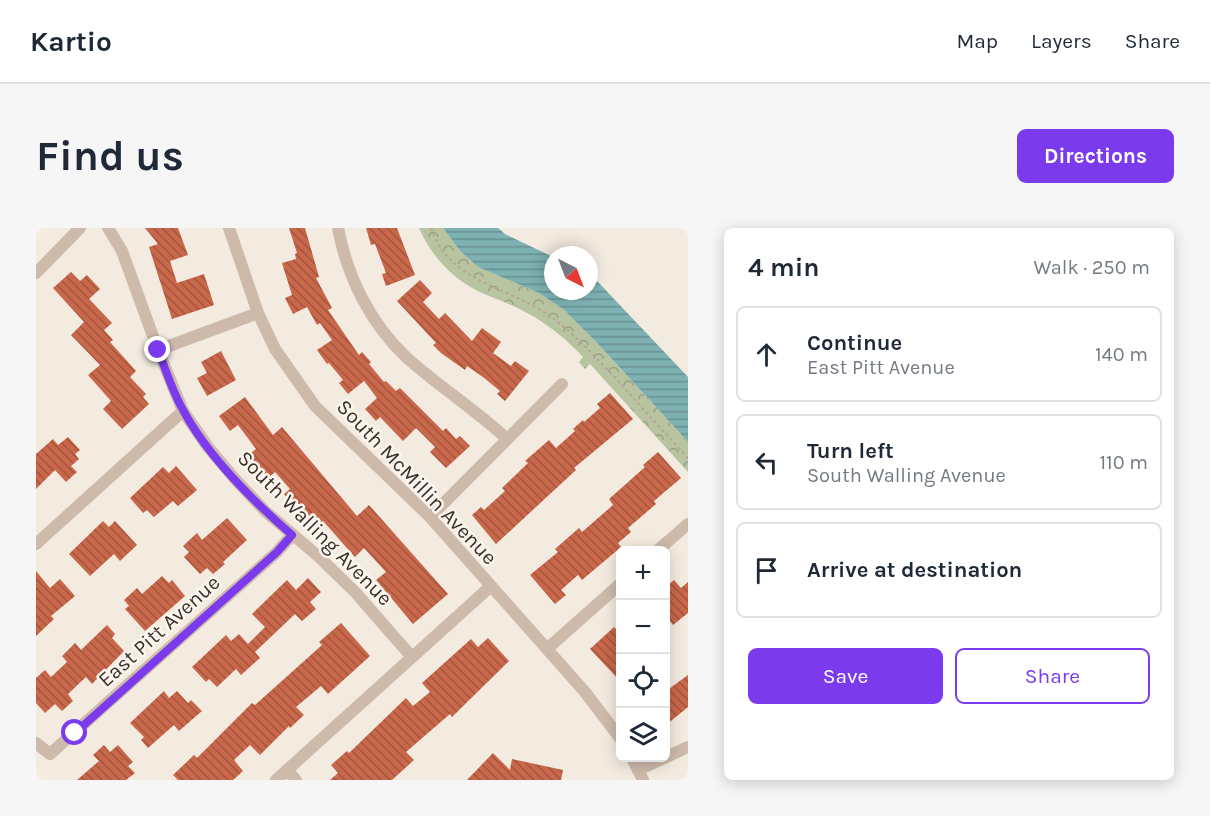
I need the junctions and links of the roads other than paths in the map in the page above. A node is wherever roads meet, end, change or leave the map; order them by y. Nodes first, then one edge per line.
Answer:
1 (80, 228) edge
2 (108, 228) edge
3 (229, 228) edge
4 (338, 228) edge
5 (36, 273) edge
6 (258, 313) junction
7 (158, 350) junction
8 (562, 384) dead end
9 (183, 411) junction
10 (507, 438) junction
11 (430, 517) junction
12 (688, 524) edge
13 (292, 535) junction
14 (36, 544) edge
15 (663, 546) edge
16 (491, 586) junction
17 (616, 588) edge
18 (547, 649) junction
19 (411, 657) junction
20 (616, 731) edge
21 (36, 743) edge
22 (688, 747) edge
23 (287, 770) junction
24 (641, 775) edge
25 (276, 780) edge
26 (296, 780) edge

1 - 5 street
2 - 7 street, South Walling Avenue
3 - 6 street, South McMillin Avenue
4 - 10 street
6 - 7 street
6 - 11 street, South McMillin Avenue
7 - 9 street, South Walling Avenue
8 - 10 street
9 - 13 street, South Walling Avenue
9 - 14 street
10 - 11 street
11 - 16 street, South McMillin Avenue
12 - 15 street
13 - 19 street, South Walling Avenue
13 - 21 street, East Pitt Avenue
16 - 18 street, South McMillin Avenue
16 - 19 street
17 - 18 street
18 - 20 street, South McMillin Avenue
19 - 23 street
22 - 24 street
23 - 25 street
23 - 26 street

